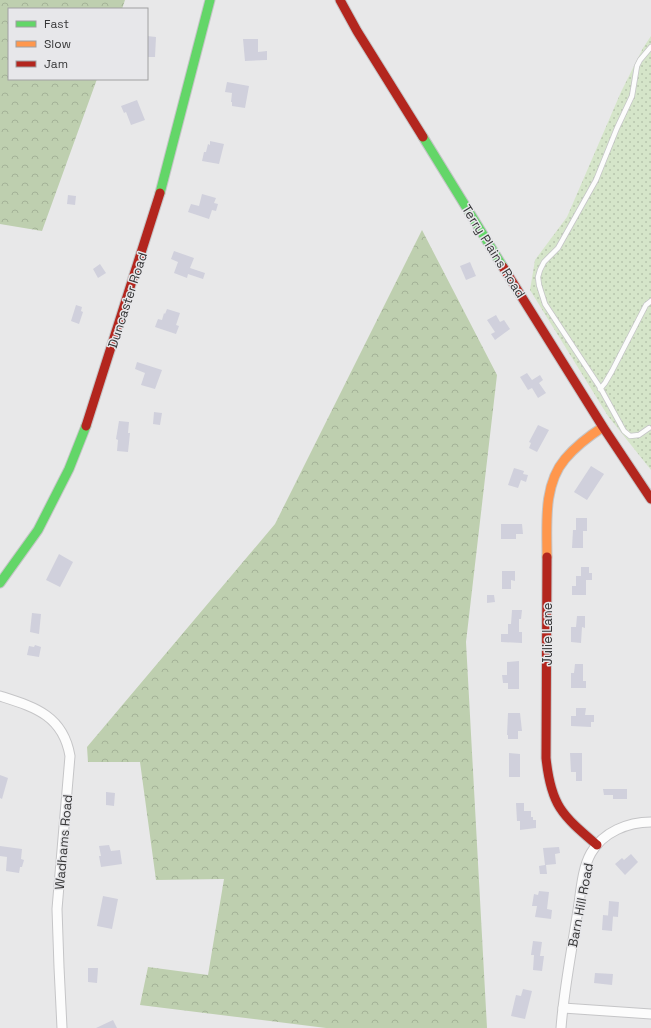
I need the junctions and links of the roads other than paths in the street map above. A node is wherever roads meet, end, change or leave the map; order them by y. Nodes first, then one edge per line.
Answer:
1 (210, 0) edge
2 (340, 0) edge
3 (651, 47) edge
4 (651, 300) edge
5 (600, 389) junction
6 (603, 427) junction
7 (650, 428) edge
8 (651, 499) edge
9 (0, 583) edge
10 (0, 696) edge
11 (651, 822) edge
12 (597, 845) junction
13 (564, 1008) junction
14 (651, 1014) edge
15 (62, 1028) edge
16 (561, 1028) edge

1 - 9 street, Duncaster Road
2 - 6 street, Terry Plains Road
3 - 5 lane
4 - 5 lane
5 - 7 lane
6 - 8 street, Terry Plains Road
6 - 12 street, Julie Lane
10 - 15 street, Wadhams Road
11 - 12 street, Barn Hill Road
12 - 13 street, Barn Hill Road
13 - 14 street
13 - 16 street, Barn Hill Road

